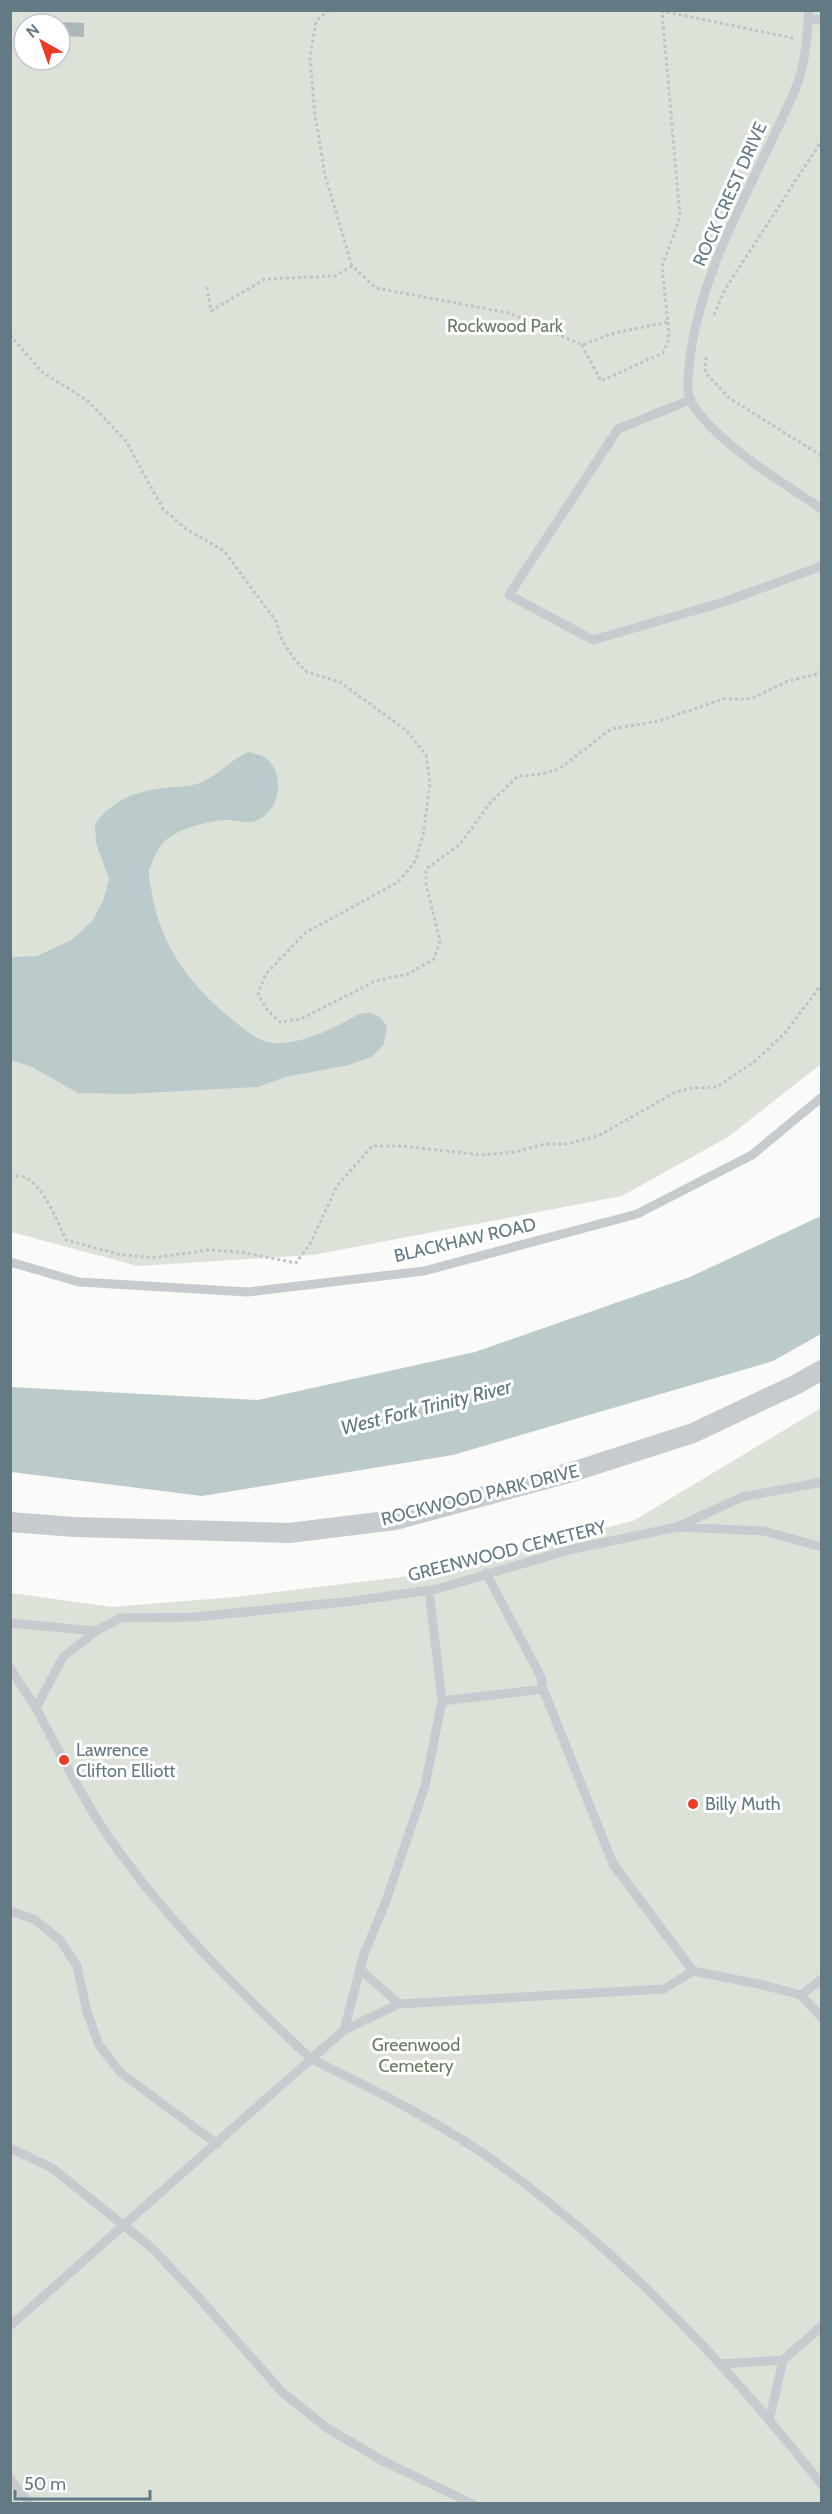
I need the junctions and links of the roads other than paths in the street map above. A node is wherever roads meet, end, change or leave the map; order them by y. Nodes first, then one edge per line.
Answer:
1 (809, 15) edge
2 (822, 20) edge
3 (690, 400) junction
4 (822, 509) edge
5 (822, 566) edge
6 (822, 1097) edge
7 (10, 1262) edge
8 (822, 1370) edge
9 (822, 1482) edge
10 (10, 1522) edge
11 (676, 1527) junction
12 (822, 1547) edge
13 (486, 1573) junction
14 (429, 1590) junction
15 (10, 1623) edge
16 (96, 1631) junction
17 (10, 1668) edge
18 (543, 1689) junction
19 (442, 1701) junction
20 (36, 1708) junction
21 (10, 1911) edge
22 (360, 1969) junction
23 (693, 1971) junction
24 (822, 1979) edge
25 (801, 1995) junction
26 (399, 2004) junction
27 (822, 2018) edge
28 (344, 2030) junction
29 (312, 2060) junction
30 (217, 2144) junction
31 (10, 2148) edge
32 (125, 2226) junction
33 (10, 2326) edge
34 (822, 2326) edge
35 (783, 2360) junction
36 (721, 2364) junction
37 (769, 2421) junction
38 (10, 2479) edge
39 (822, 2485) edge
40 (30, 2504) edge
41 (472, 2504) edge

1 - 2 lane
1 - 3 lane, ROCK CREST DRIVE
3 - 4 lane
3 - 5 lane
6 - 7 lane, BLACKHAW ROAD
8 - 10 street, ROCKWOOD PARK DRIVE
9 - 11 lane, GREENWOOD CEMETERY
11 - 12 lane, GREENWOOD CEMETERY
11 - 13 lane, GREENWOOD CEMETERY
13 - 14 lane, GREENWOOD CEMETERY
13 - 18 lane
14 - 16 lane, GREENWOOD CEMETERY
14 - 19 lane
15 - 16 lane
16 - 20 lane, GREENWOOD CEMETERY
17 - 20 lane
18 - 19 lane
18 - 23 lane
19 - 22 lane
20 - 29 lane
21 - 30 lane
22 - 26 lane
22 - 28 lane
23 - 25 lane
23 - 26 lane
24 - 25 lane
25 - 27 lane
26 - 28 lane
28 - 29 lane
29 - 30 lane
29 - 36 lane
30 - 32 lane
31 - 32 lane
32 - 33 lane
32 - 41 lane
34 - 35 lane
35 - 36 lane
35 - 37 lane
36 - 37 lane
37 - 39 lane
38 - 40 lane

